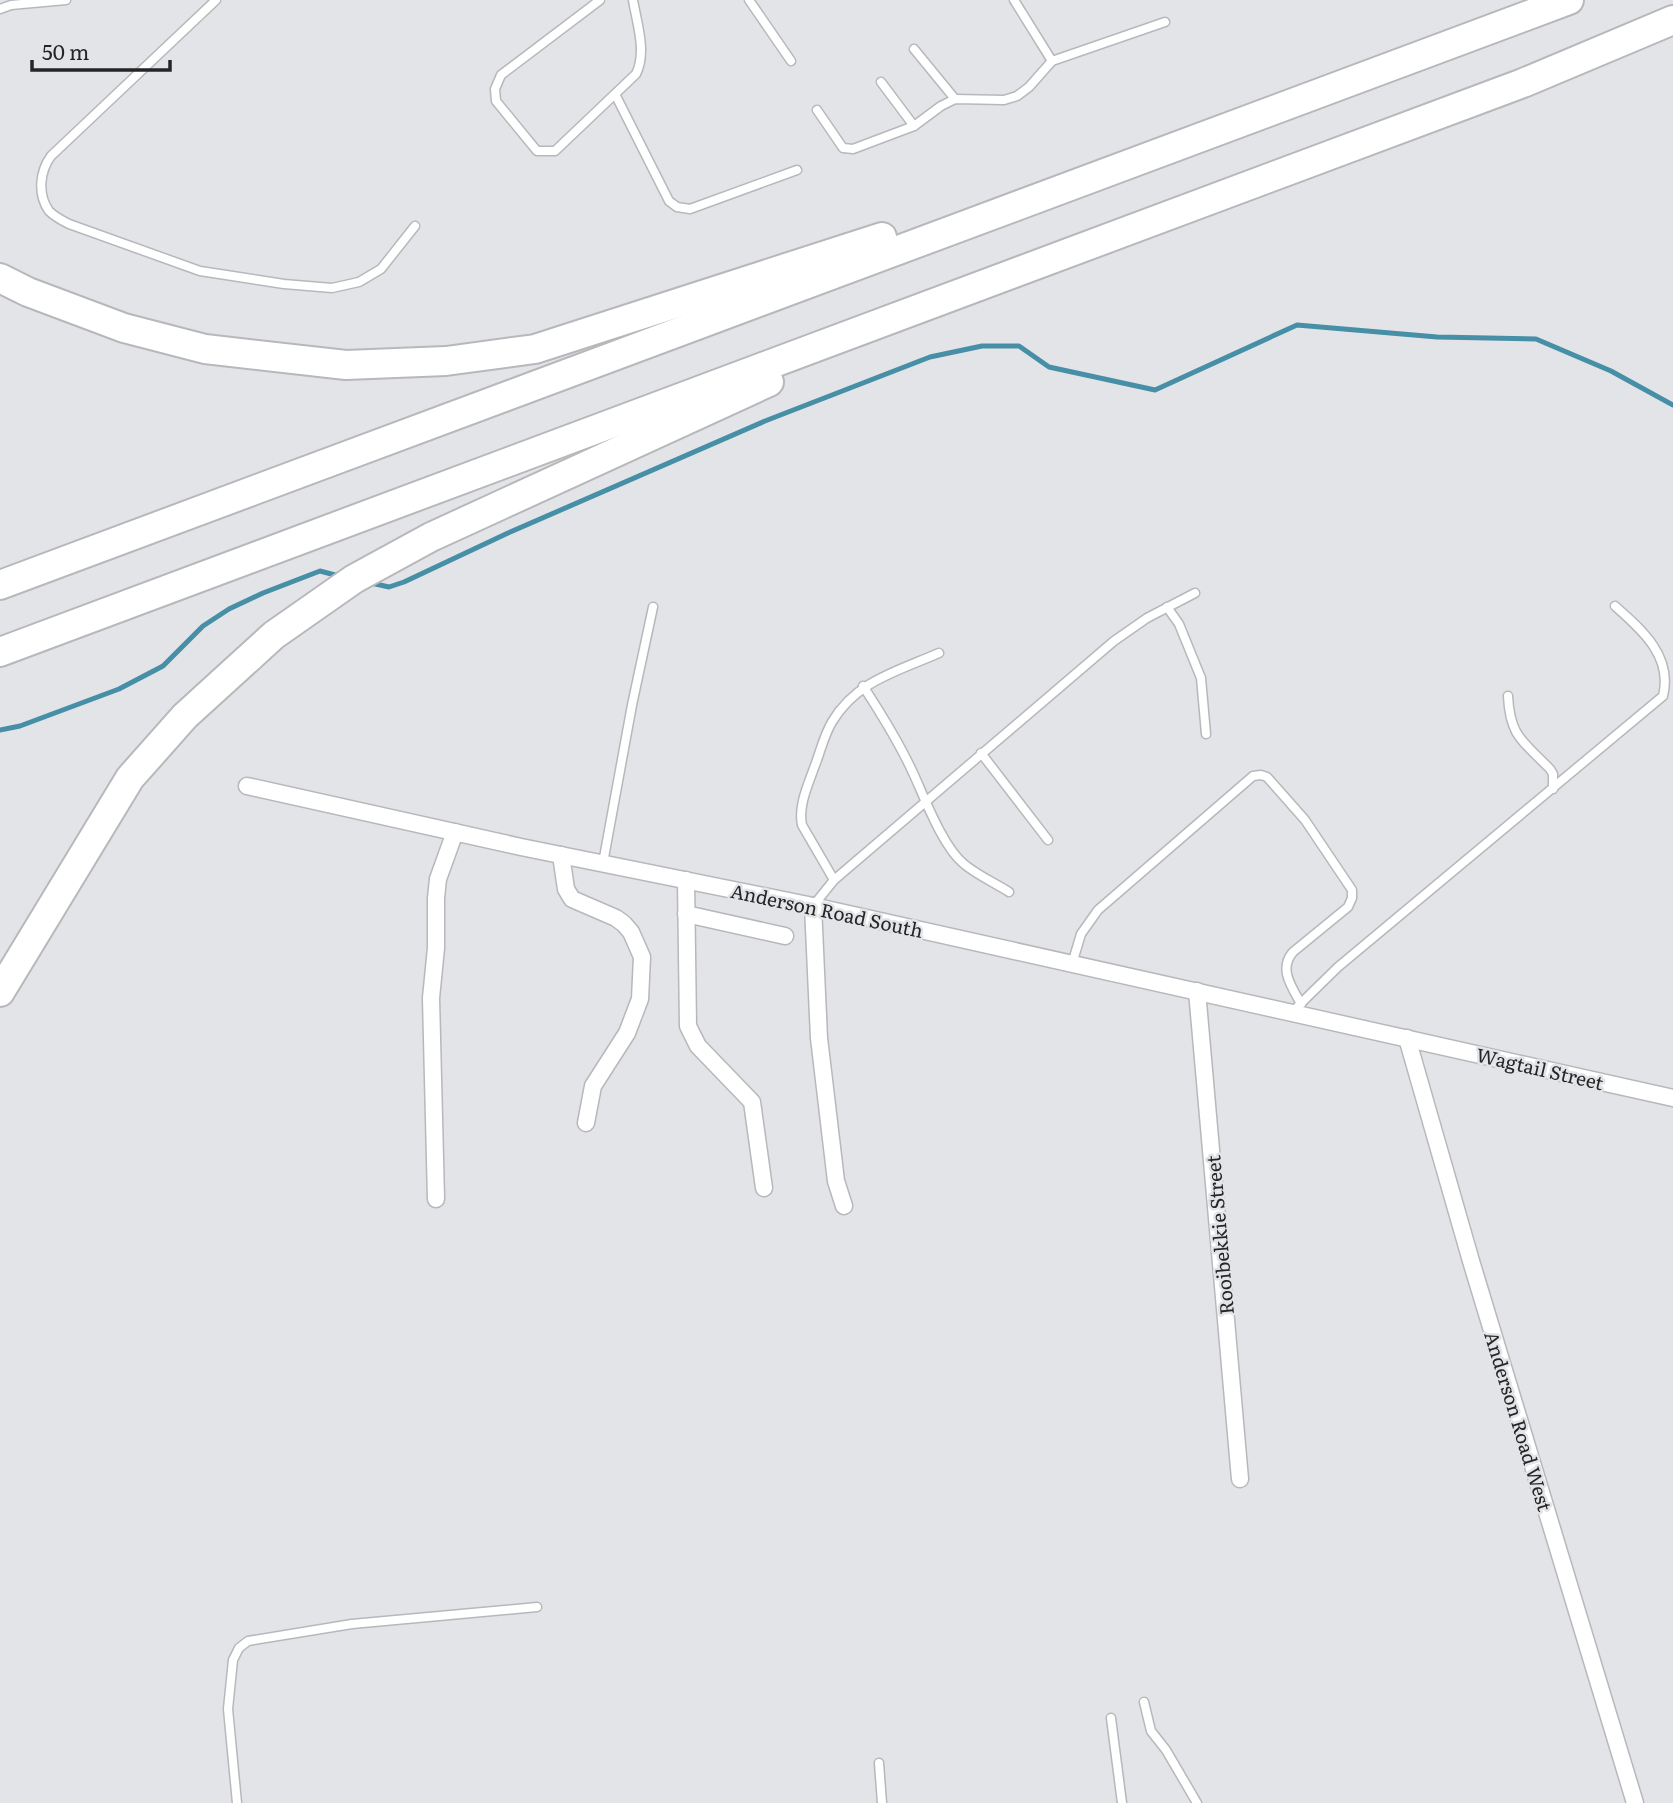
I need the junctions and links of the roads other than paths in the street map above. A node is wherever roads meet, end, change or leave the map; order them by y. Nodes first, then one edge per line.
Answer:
1 (66, 0) edge
2 (216, 0) edge
3 (600, 0) edge
4 (633, 0) edge
5 (749, 0) edge
6 (1014, 0) edge
7 (1569, 0) edge
8 (0, 9) edge
9 (1673, 20) edge
10 (1165, 22) dead end
11 (914, 48) dead end
12 (791, 61) dead end
13 (1052, 61) junction
14 (881, 82) dead end
15 (615, 94) junction
16 (956, 99) junction
17 (817, 110) dead end
18 (914, 126) junction
19 (1205, 134) junction
20 (797, 170) dead end
21 (415, 226) dead end
22 (0, 278) edge
23 (984, 284) junction
24 (0, 585) edge
25 (1195, 593) dead end
26 (1615, 606) dead end
27 (653, 607) dead end
28 (1167, 607) junction
29 (0, 652) edge
30 (939, 653) dead end
31 (863, 686) junction
32 (1508, 696) dead end
33 (1206, 734) dead end
34 (981, 753) junction
35 (247, 786) dead end
36 (1553, 789) junction
37 (925, 801) junction
38 (455, 832) junction
39 (1048, 840) dead end
40 (561, 855) junction
41 (603, 863) junction
42 (687, 880) junction
43 (834, 880) junction
44 (1009, 892) dead end
45 (813, 906) junction
46 (686, 914) junction
47 (785, 936) dead end
48 (1072, 964) junction
49 (1197, 991) junction
50 (0, 992) edge
51 (1296, 1008) junction
52 (1407, 1038) junction
53 (1673, 1098) edge
54 (586, 1122) dead end
55 (764, 1188) dead end
56 (436, 1199) dead end
57 (844, 1206) dead end
58 (1240, 1479) dead end
59 (537, 1607) dead end
60 (1144, 1702) dead end
61 (1111, 1718) dead end
62 (879, 1763) dead end
63 (237, 1803) edge
64 (881, 1803) edge
65 (1122, 1803) edge
66 (1197, 1803) edge
67 (1635, 1803) edge

1 - 8 lane
2 - 21 lane
3 - 15 lane
4 - 15 lane
5 - 12 lane
6 - 13 lane
7 - 19 highway
9 - 23 highway
10 - 13 lane
11 - 16 lane
13 - 16 lane
14 - 18 lane
15 - 20 lane
16 - 18 lane
17 - 18 lane
19 - 22 highway
19 - 24 highway
23 - 29 highway
23 - 50 highway
25 - 28 lane
26 - 36 lane
27 - 41 lane
28 - 33 lane
28 - 34 lane
30 - 31 lane
31 - 37 lane
31 - 43 lane
32 - 36 lane
34 - 37 lane
34 - 39 lane
35 - 38 street, Anderson Road South
36 - 51 lane
37 - 43 lane
37 - 44 lane
38 - 40 street, Anderson Road South
38 - 56 street
40 - 41 street, Anderson Road South
40 - 54 street
41 - 42 street, Anderson Road South
42 - 45 street, Anderson Road South
42 - 46 street
43 - 45 lane
45 - 48 street, Anderson Road South
45 - 57 street
46 - 47 street
46 - 55 street
48 - 49 street, Anderson Road South
48 - 51 lane
49 - 51 street, Anderson Road South
49 - 58 street, Rooibekkie Street
51 - 52 street, Anderson Road South
52 - 53 street, Wagtail Street
52 - 67 street, Anderson Road West
59 - 63 lane
60 - 66 lane
61 - 65 lane
62 - 64 lane

